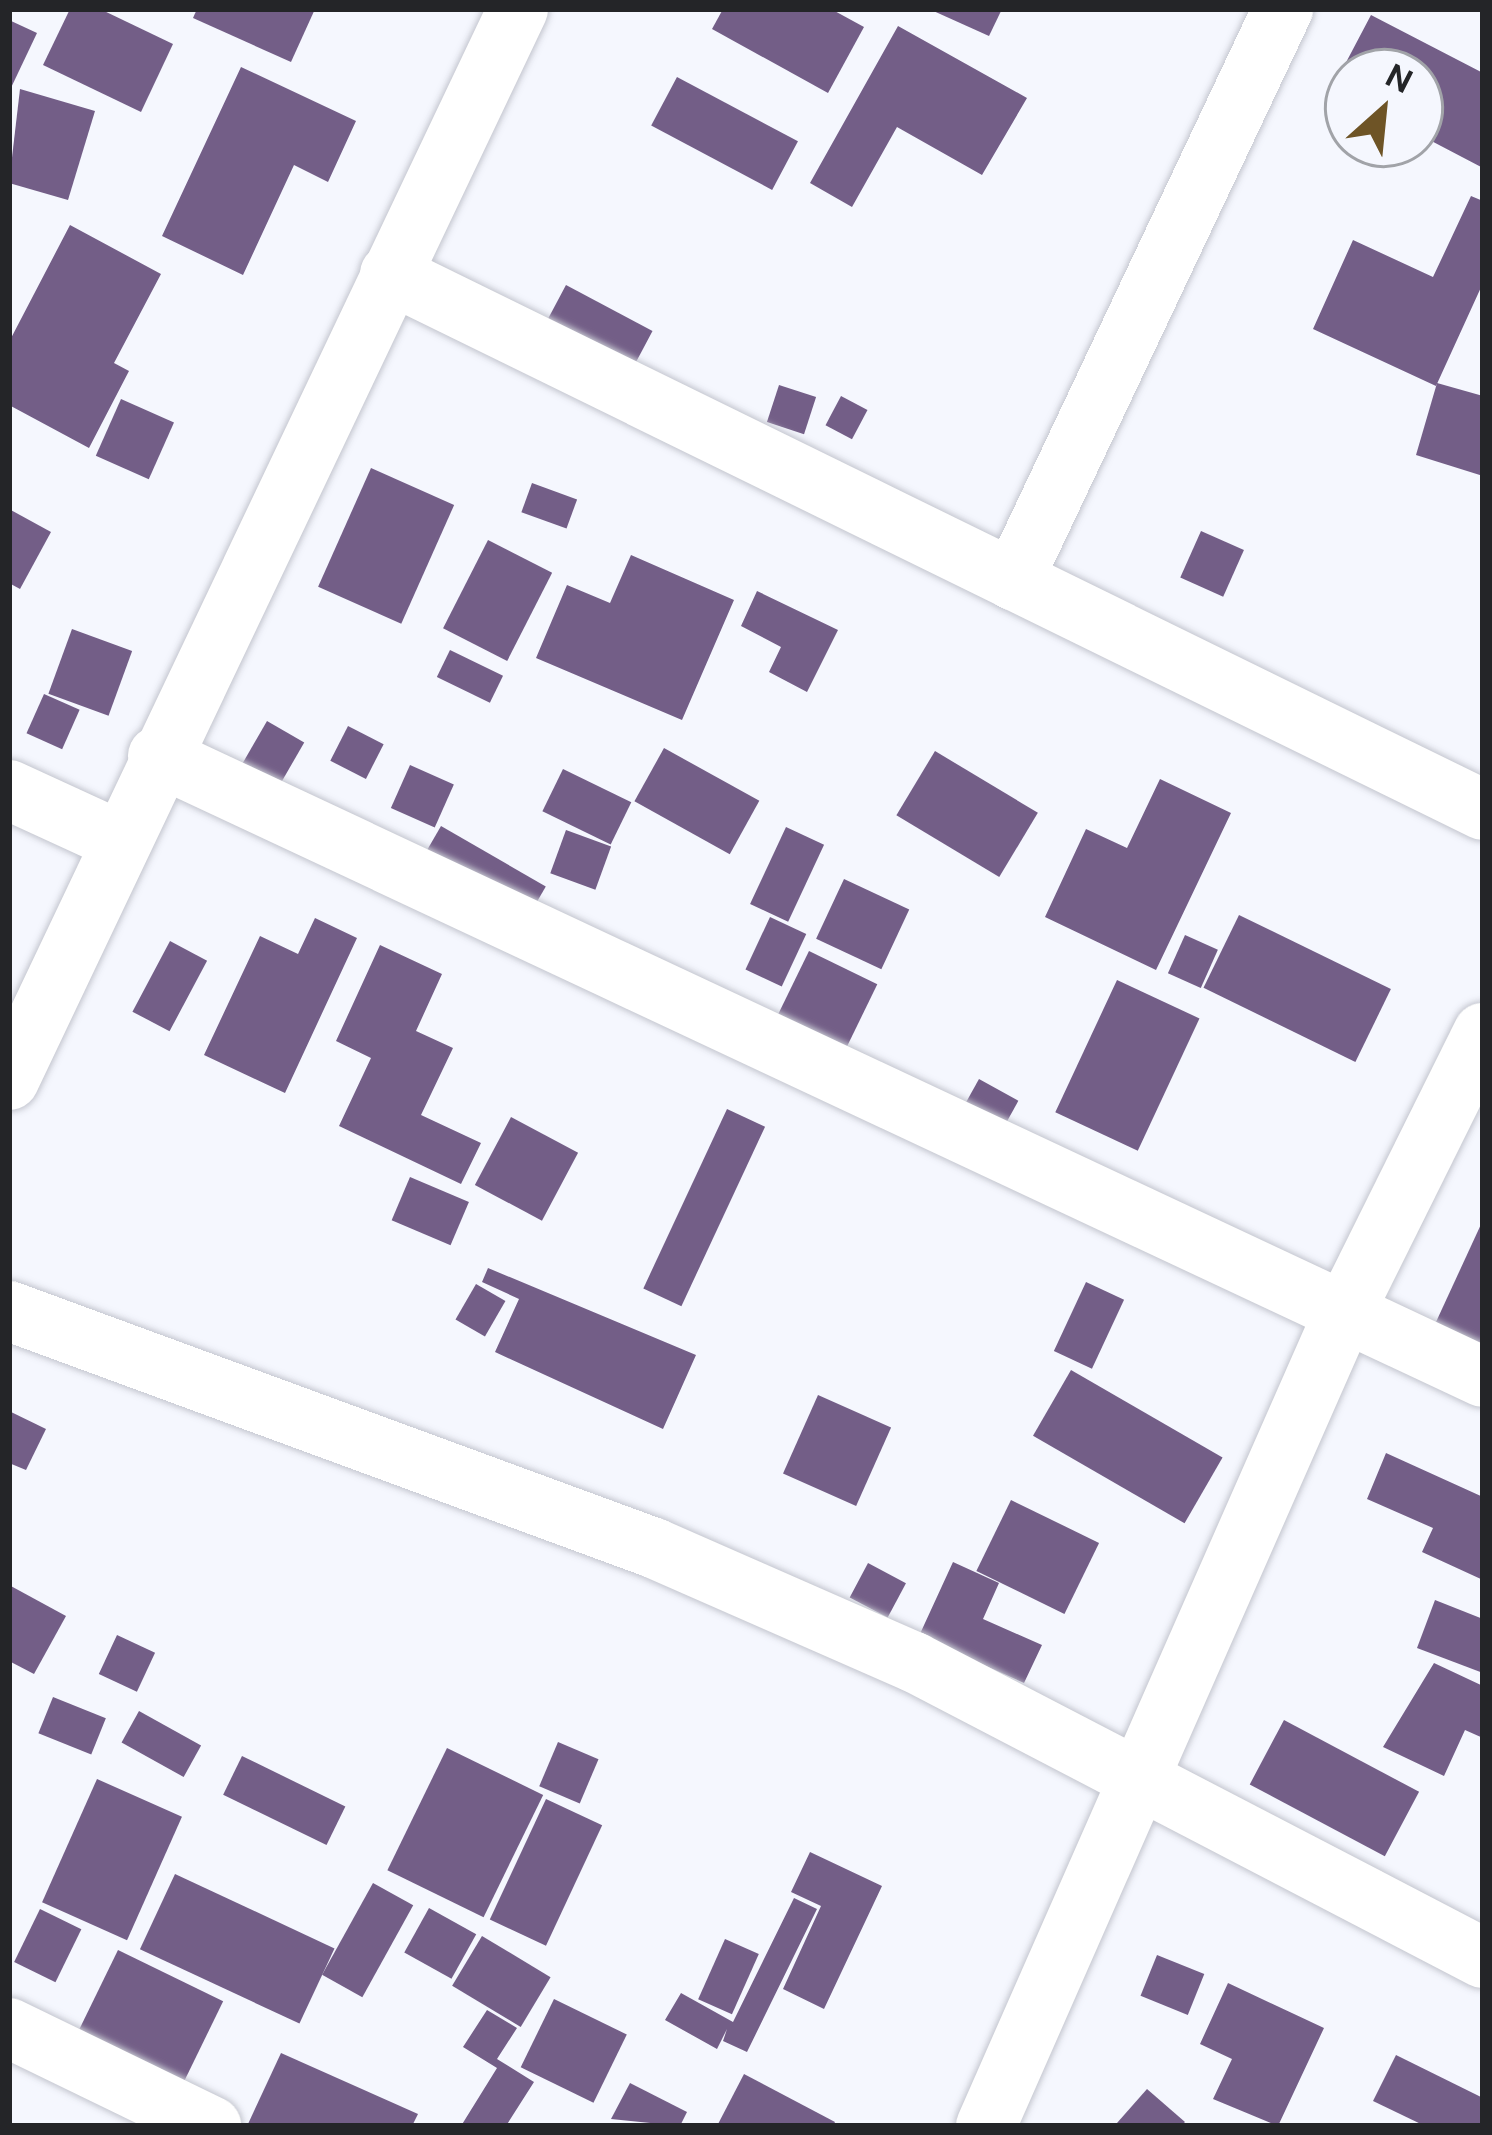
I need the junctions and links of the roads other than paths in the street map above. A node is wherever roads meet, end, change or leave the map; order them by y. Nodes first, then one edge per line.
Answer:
1 (518, 9) edge
2 (1283, 9) edge
3 (390, 274) junction
4 (1013, 580) junction
5 (158, 756) junction
6 (9, 790) edge
7 (1483, 809) edge
8 (122, 842) junction
9 (1483, 1033) edge
10 (9, 1080) edge
11 (9, 1311) edge
12 (1343, 1315) junction
13 (1483, 1377) edge
14 (1144, 1784) junction
15 (1483, 1958) edge
16 (9, 2028) edge
17 (211, 2126) edge
18 (986, 2126) edge

1 - 3 street
2 - 4 street
3 - 4 street
3 - 5 street
4 - 7 street
5 - 8 street
5 - 12 street
6 - 8 street
8 - 10 street
9 - 12 street
11 - 14 street
12 - 13 street
12 - 14 street
14 - 15 street
14 - 18 street
16 - 17 street

